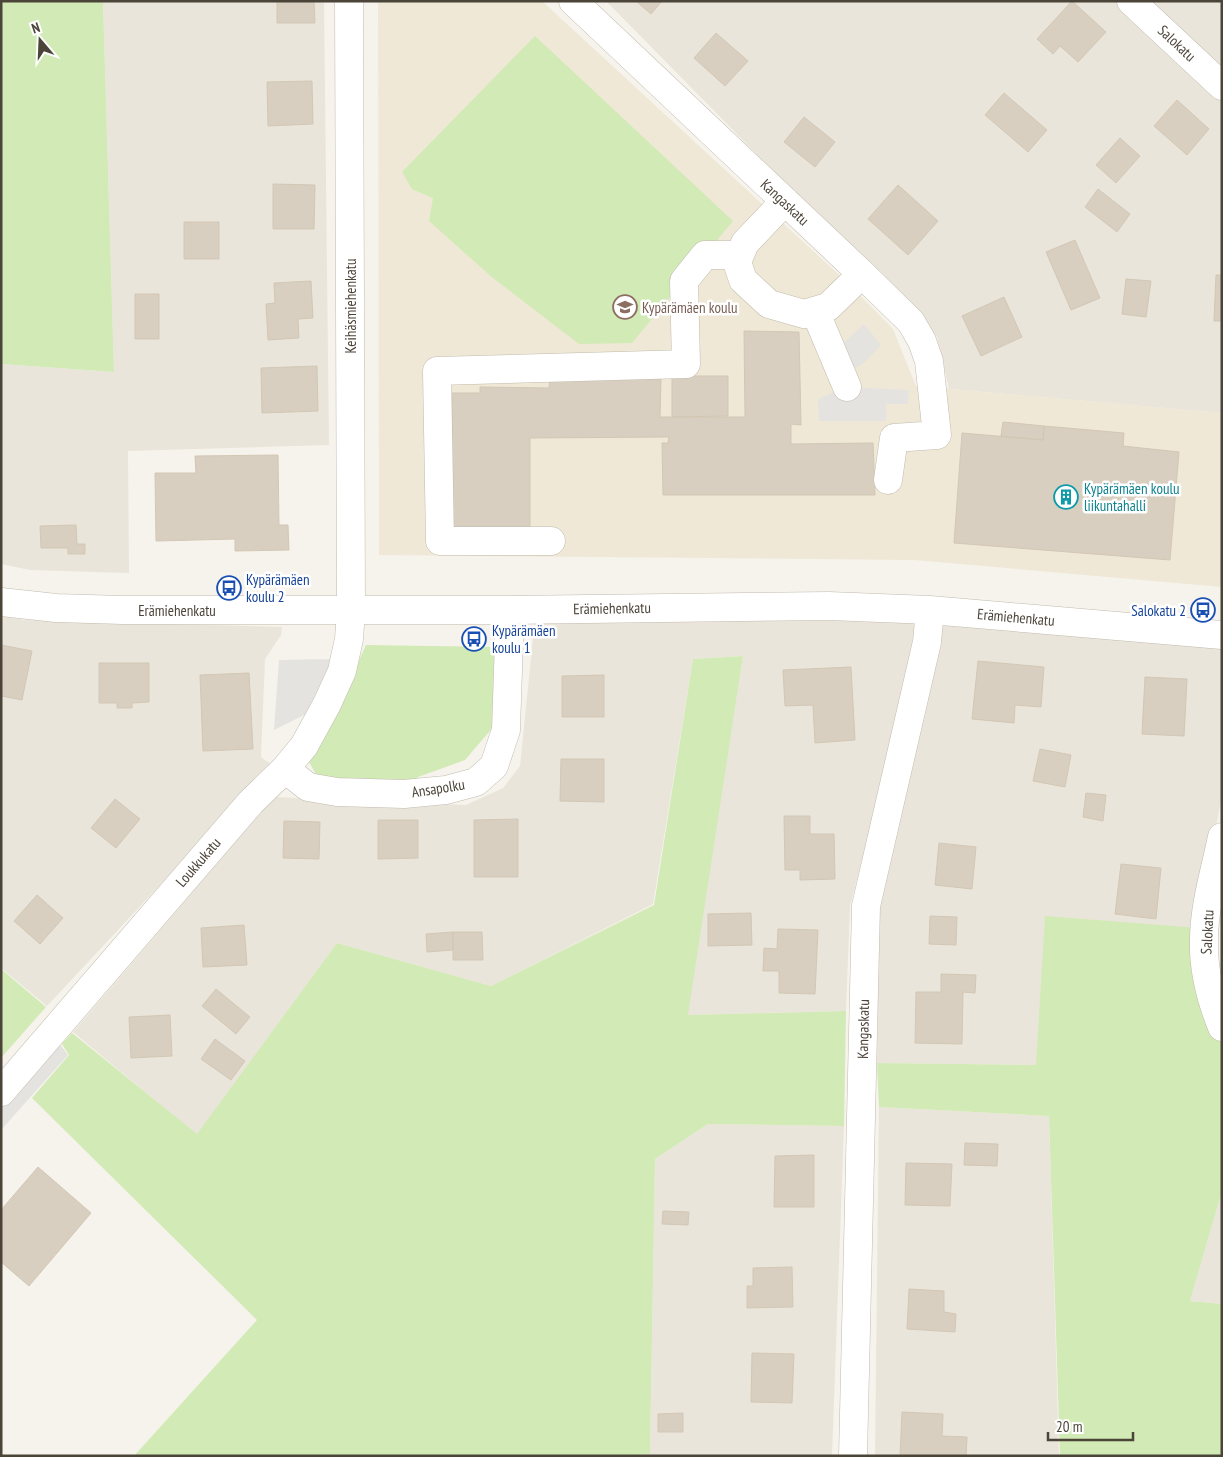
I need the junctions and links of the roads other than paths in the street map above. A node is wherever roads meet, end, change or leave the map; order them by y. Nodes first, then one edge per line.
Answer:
1 (349, 1) edge
2 (573, 1) edge
3 (1131, 1) edge
4 (1222, 86) edge
5 (785, 201) junction
6 (740, 255) junction
7 (862, 274) junction
8 (815, 311) junction
9 (847, 387) dead end
10 (888, 480) dead end
11 (551, 541) dead end
12 (1, 602) edge
13 (508, 610) junction
14 (930, 610) junction
15 (351, 611) junction
16 (1222, 635) edge
17 (285, 768) junction
18 (1222, 837) edge
19 (1222, 1027) edge
20 (1, 1092) edge
21 (853, 1456) edge

1 - 15 street, Keihäsmiehenkatu
2 - 5 street, Kangaskatu
3 - 4 street, Salokatu
5 - 6 street
5 - 7 street, Kangaskatu
6 - 8 street
6 - 11 street
7 - 8 street
7 - 10 street, Kangaskatu
8 - 9 street
12 - 15 street, Erämiehenkatu
13 - 14 street, Erämiehenkatu
13 - 15 street, Erämiehenkatu
13 - 17 street, Ansapolku
14 - 16 street, Erämiehenkatu
14 - 21 street, Kangaskatu
15 - 17 street, Loukkukatu
17 - 20 street, Loukkukatu
18 - 19 street, Salokatu

